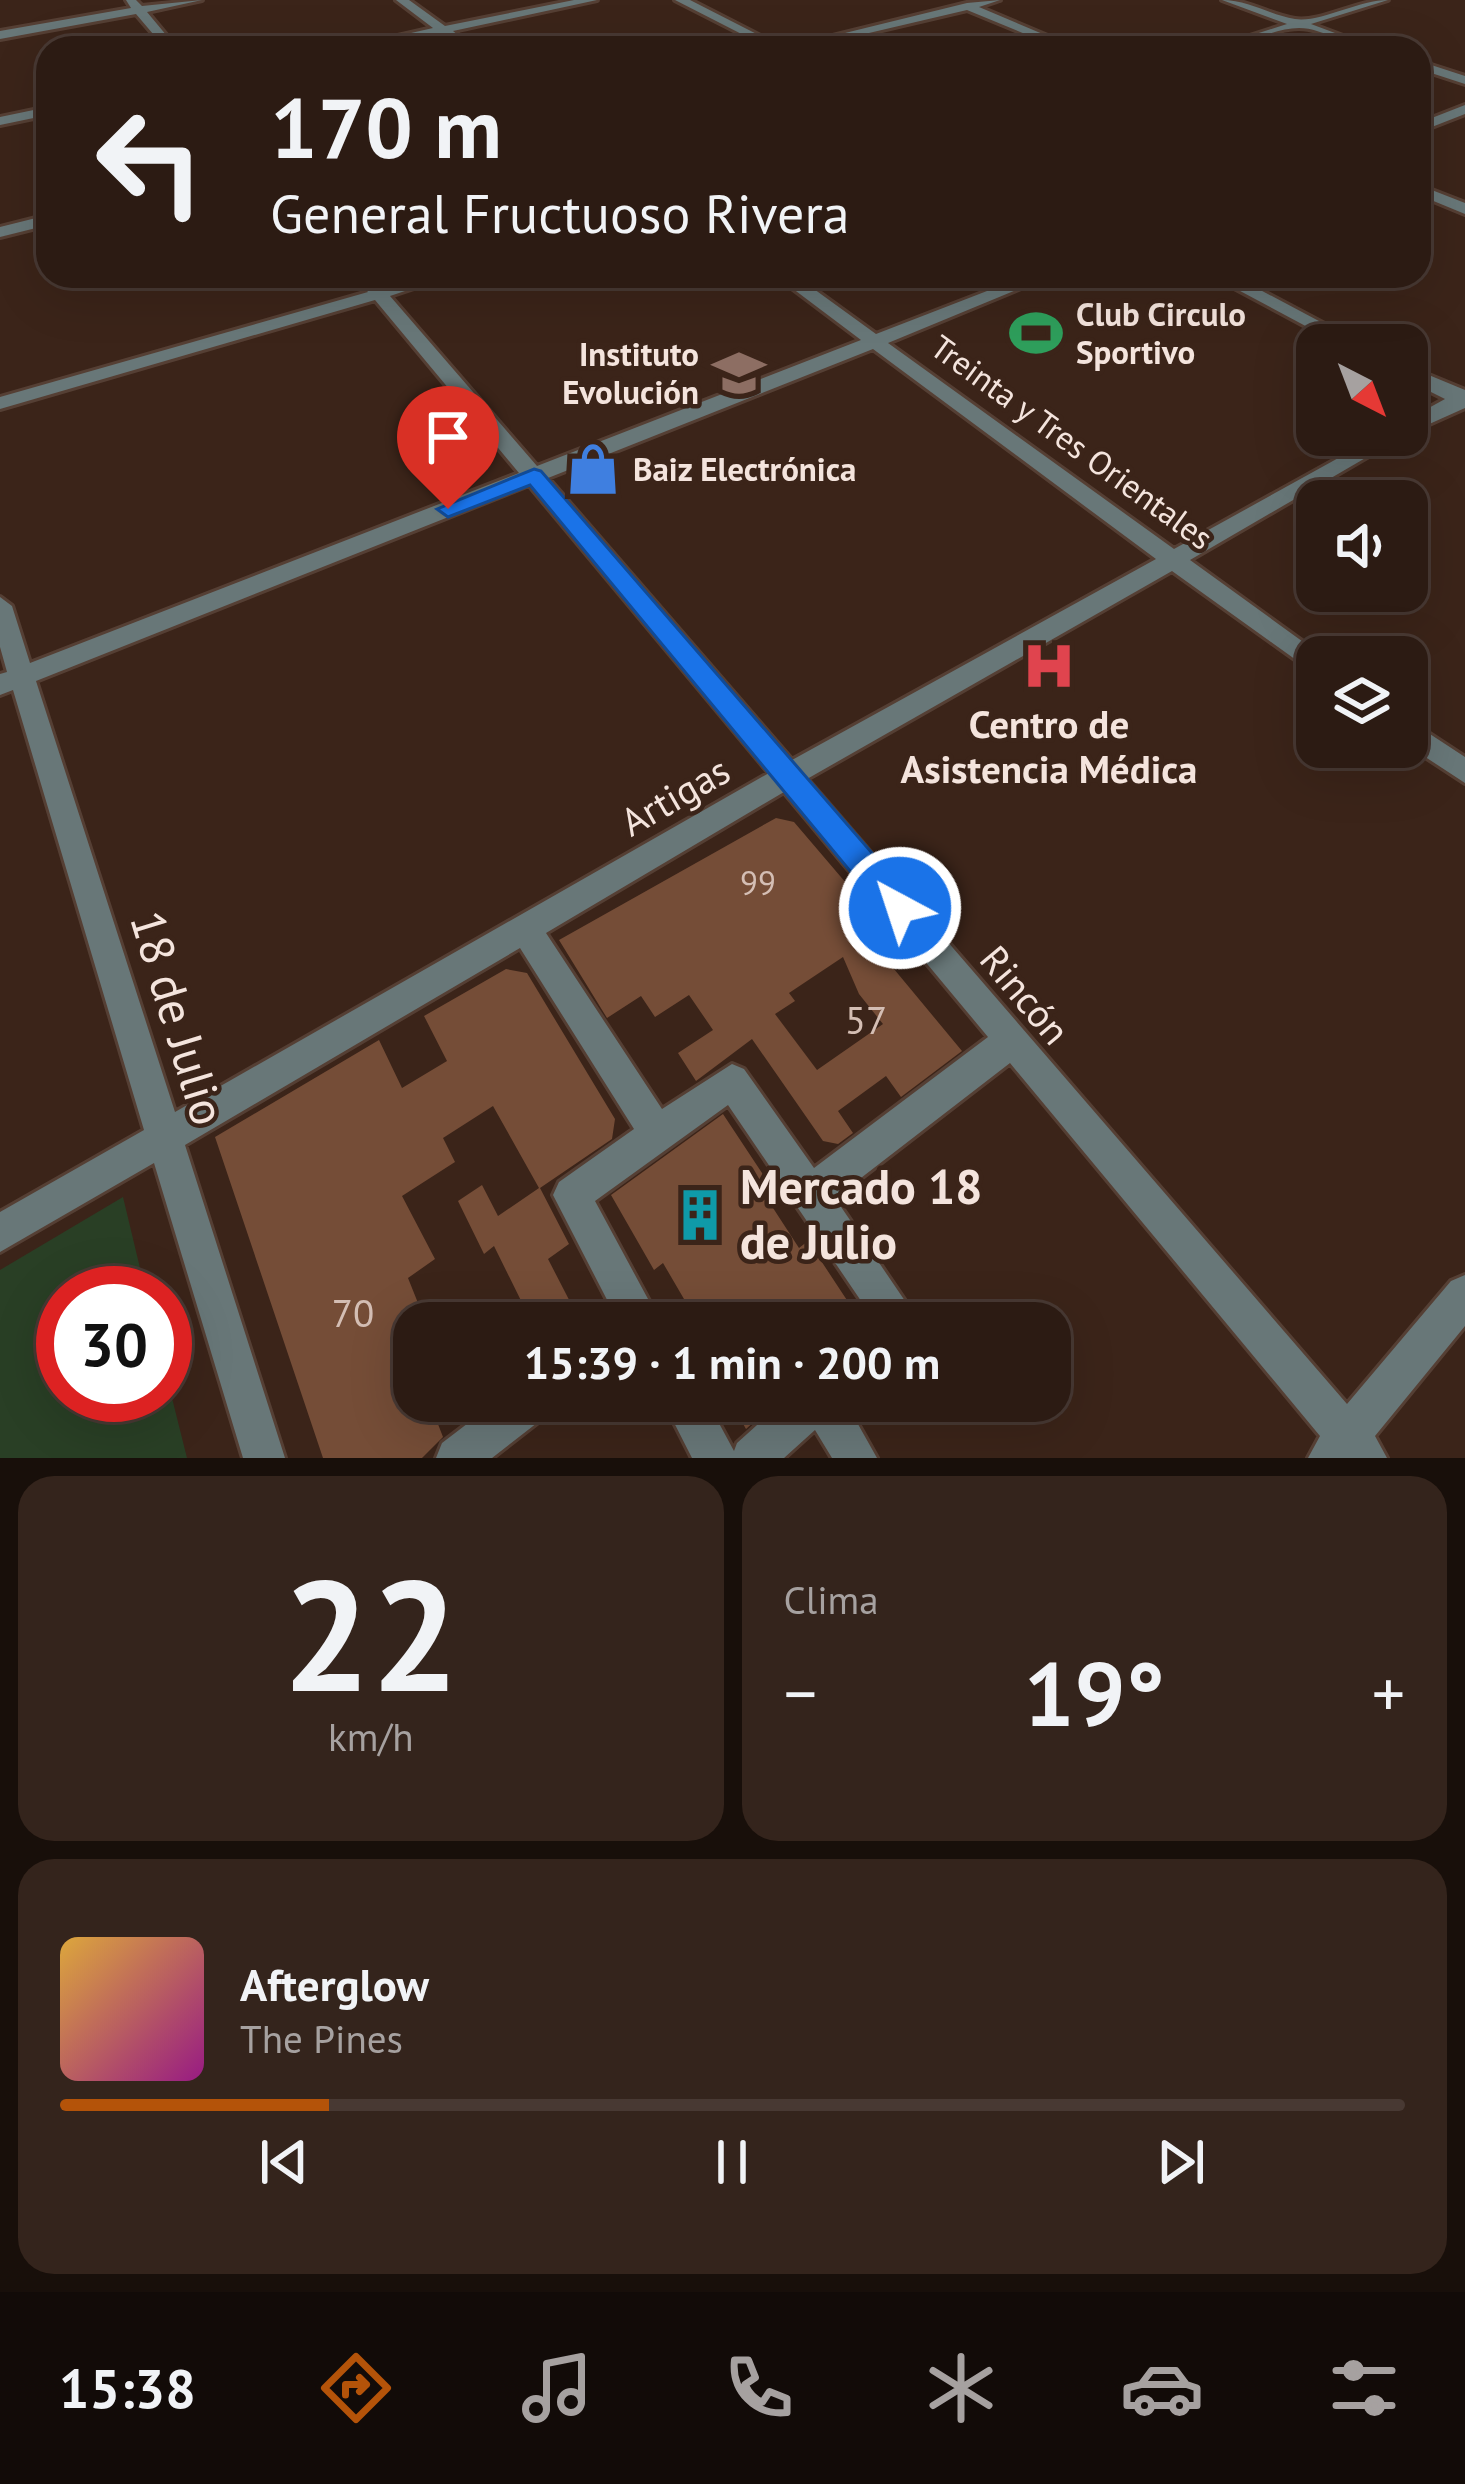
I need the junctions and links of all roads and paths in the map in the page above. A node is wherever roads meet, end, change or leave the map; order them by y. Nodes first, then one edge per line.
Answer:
1 (196, 0) edge
2 (402, 0) edge
3 (591, 0) edge
4 (681, 0) edge
5 (952, 0) edge
6 (994, 0) edge
7 (1228, 0) edge
8 (1382, 0) edge
9 (135, 5) edge
10 (968, 6) junction
11 (1298, 24) junction
12 (442, 29) junction
13 (0, 35) edge
14 (161, 36) edge
15 (409, 36) edge
16 (452, 36) edge
17 (754, 36) edge
18 (841, 36) edge
19 (1041, 36) edge
20 (1258, 36) edge
21 (1334, 36) edge
22 (1431, 69) edge
23 (1465, 80) edge
24 (1465, 109) edge
25 (36, 114) edge
26 (1439, 119) junction
27 (0, 121) edge
28 (1431, 123) edge
29 (1465, 128) edge
30 (1431, 195) edge
31 (1465, 209) edge
32 (36, 223) edge
33 (0, 232) edge
34 (363, 288) edge
35 (375, 288) edge
36 (801, 288) edge
37 (1011, 288) edge
38 (1244, 288) edge
39 (1314, 324) edge
40 (874, 342) junction
41 (1428, 382) edge
42 (1463, 399) edge
43 (0, 404) edge
44 (1428, 417) edge
45 (1357, 456) edge
46 (534, 476) junction
47 (1170, 558) junction
48 (0, 606) edge
49 (1296, 650) edge
50 (11, 681) edge
51 (1428, 745) edge
52 (1465, 772) edge
53 (788, 776) junction
54 (526, 928) junction
55 (1012, 1040) junction
56 (658, 1135) junction
57 (165, 1138) junction
58 (810, 1194) junction
59 (0, 1233) edge
60 (1465, 1295) edge
61 (628, 1302) edge
62 (885, 1302) edge
63 (504, 1422) edge
64 (695, 1422) edge
65 (794, 1422) edge
66 (832, 1422) edge
67 (1347, 1451) edge
68 (264, 1458) edge
69 (457, 1458) edge
70 (715, 1458) edge
71 (752, 1458) edge
72 (856, 1458) edge

1 - 9 street
2 - 12 street
3 - 12 street
4 - 17 street
5 - 10 street
6 - 10 street
7 - 11 street
8 - 11 street
9 - 13 street
9 - 14 street
10 - 18 street
10 - 19 street
11 - 20 street
11 - 21 street
12 - 15 street
12 - 16 street
22 - 23 street
24 - 26 street
25 - 27 street
26 - 28 street
26 - 29 street
30 - 31 street
32 - 33 street
34 - 43 street
35 - 46 street, Rincón
36 - 40 street, Treinta y Tres Orientales
37 - 40 street
38 - 39 street
40 - 46 street
40 - 47 street, Treinta y Tres Orientales
41 - 42 street
42 - 44 street
45 - 47 street, Artigas
46 - 50 street
46 - 53 street, Rincón
47 - 49 street, Treinta y Tres Orientales
47 - 53 street, Artigas
48 - 50 street, 18 de Julio
50 - 57 street, 18 de Julio
51 - 52 street
53 - 54 street, Artigas
53 - 55 street, Rincón
54 - 56 street
54 - 57 street, Artigas
55 - 58 street
55 - 67 street, Rincón
56 - 58 street
56 - 61 street
57 - 59 street, Artigas
57 - 68 street, 18 de Julio
58 - 62 street
60 - 67 street
63 - 69 street
64 - 70 street
65 - 71 street
66 - 72 street

